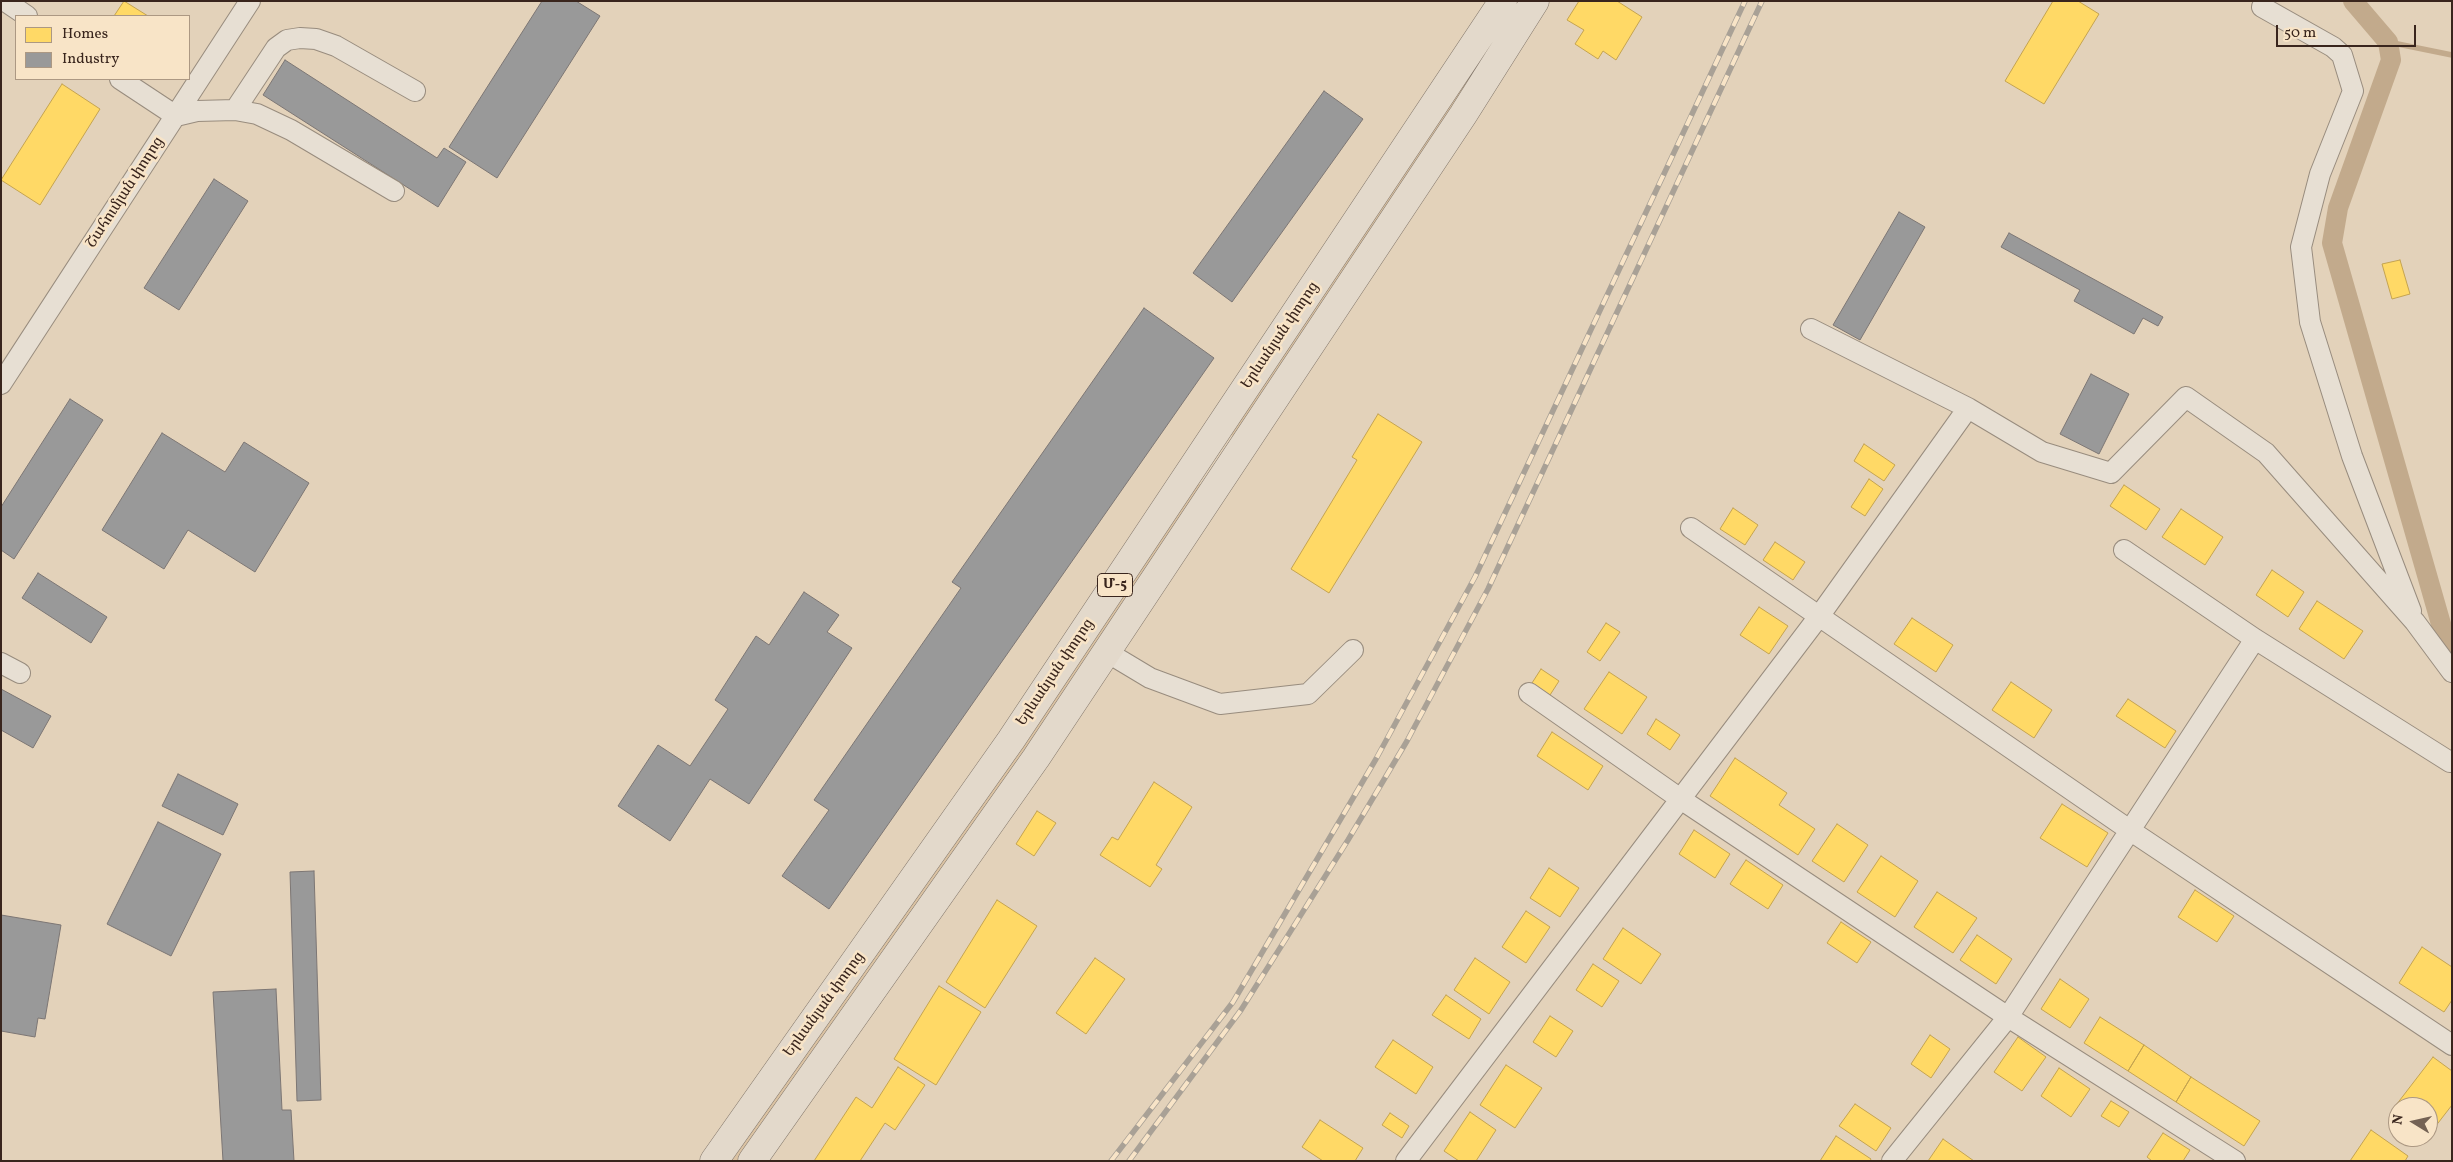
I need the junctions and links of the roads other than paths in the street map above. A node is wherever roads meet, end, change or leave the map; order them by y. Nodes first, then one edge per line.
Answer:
1 (5, 1) edge
2 (250, 1) edge
3 (1503, 1) edge
4 (1535, 1) edge
5 (2262, 7) dead end
6 (26, 15) edge
7 (122, 80) edge
8 (415, 91) dead end
9 (235, 110) junction
10 (176, 116) junction
11 (394, 191) dead end
12 (1811, 329) dead end
13 (1, 384) edge
14 (1968, 408) junction
15 (1201, 456) junction
16 (1226, 472) junction
17 (1691, 528) dead end
18 (2124, 550) dead end
19 (1820, 615) junction
20 (2415, 622) junction
21 (2255, 639) junction
22 (1105, 650) junction
23 (1353, 650) dead end
24 (1, 663) edge
25 (2452, 672) edge
26 (20, 673) dead end
27 (1529, 692) dead end
28 (1011, 740) junction
29 (1036, 758) junction
30 (2450, 762) dead end
31 (1682, 800) junction
32 (2131, 831) junction
33 (2008, 1018) junction
34 (2452, 1045) edge
35 (714, 1161) edge
36 (752, 1161) edge
37 (1406, 1161) edge
38 (1892, 1161) edge
39 (2235, 1161) edge

1 - 6 street
2 - 10 street, Շահումյան փողոց
3 - 15 highway, Երևանյան փողոց / Մ-5
4 - 16 highway, Երևանյան փողոց / Մ-5
5 - 20 street
7 - 10 street
8 - 9 street
9 - 10 street
9 - 11 street
10 - 13 street, Շահումյան փողոց
12 - 14 street
14 - 19 street
14 - 20 street
15 - 16 highway
15 - 28 highway, Երևանյան փողոց / Մ-5
16 - 22 highway, Երևանյան փողոց / Մ-5
17 - 19 street
18 - 21 street
19 - 31 street
19 - 32 street
20 - 25 street
21 - 30 street
21 - 32 street
22 - 23 street
22 - 29 highway, Երևանյան փողոց / Մ-5
24 - 26 street
27 - 31 street
28 - 29 highway
28 - 35 highway, Երևանյան փողոց / Մ-5
29 - 36 highway, Երևանյան փողոց / Մ-5
31 - 33 street
31 - 37 street
32 - 33 street
32 - 34 street
33 - 38 street
33 - 39 street

